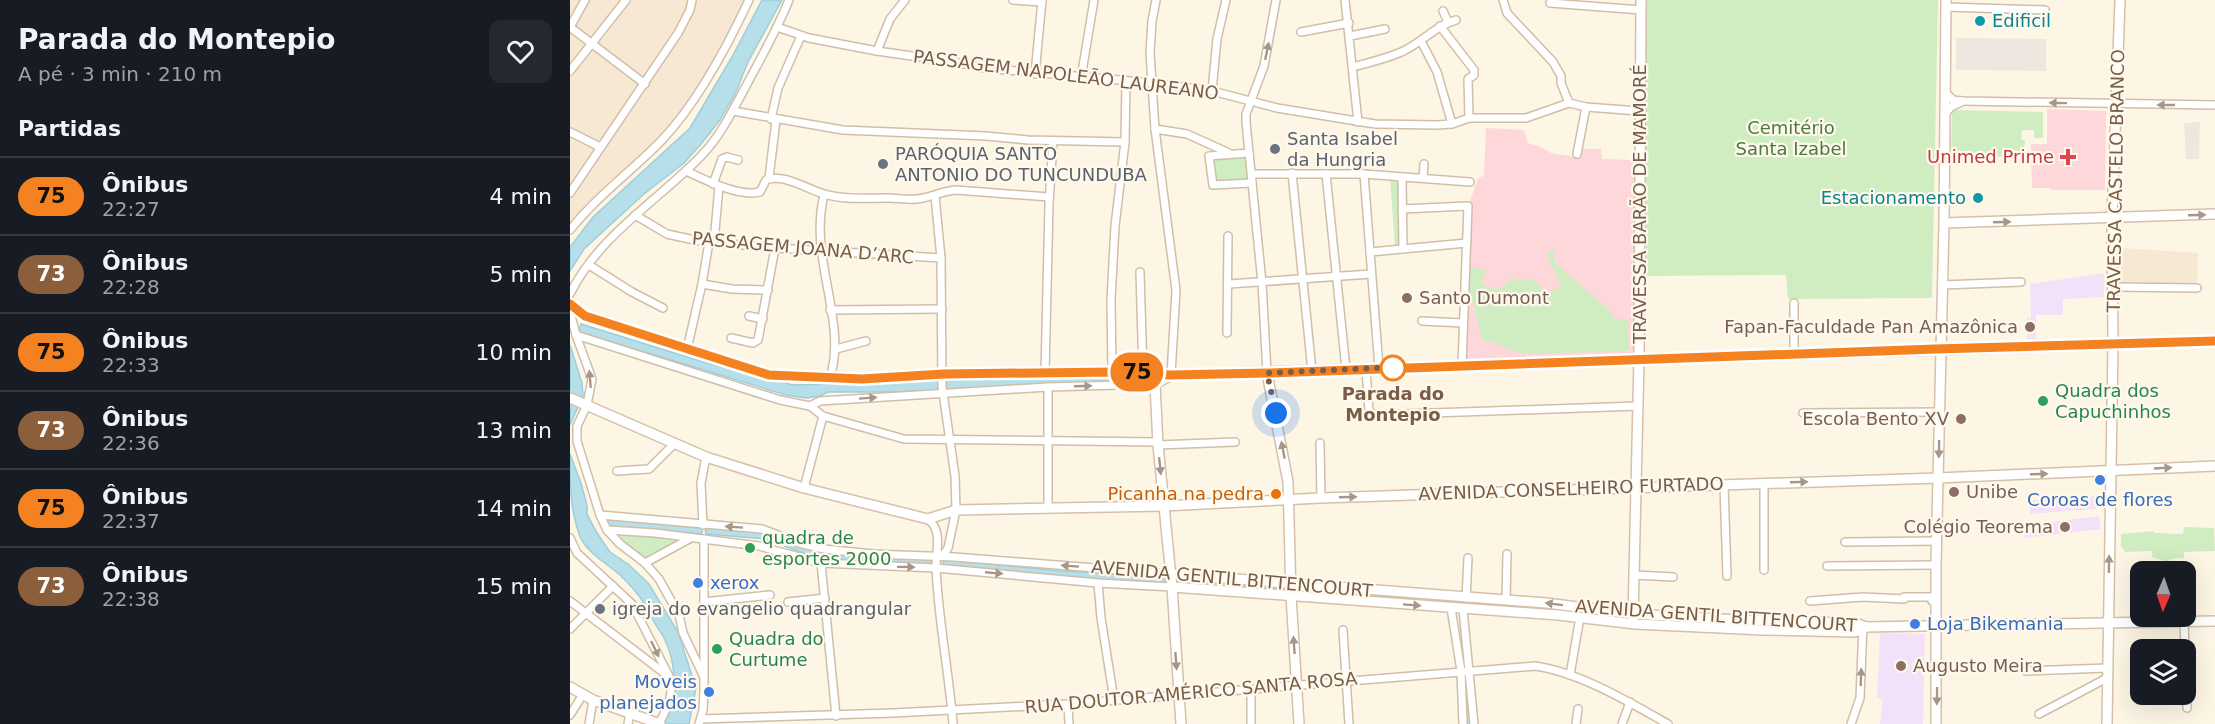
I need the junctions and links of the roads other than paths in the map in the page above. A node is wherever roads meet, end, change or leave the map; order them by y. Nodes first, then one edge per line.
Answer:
1 (585, 0) edge
2 (626, 0) edge
3 (692, 0) edge
4 (749, 0) edge
5 (789, 0) edge
6 (905, 0) edge
7 (1013, 0) edge
8 (1094, 0) edge
9 (1156, 0) edge
10 (1226, 0) edge
11 (1276, 0) edge
12 (1345, 0) edge
13 (1503, 0) edge
14 (2000, 0) edge
15 (2120, 0) edge
16 (1042, 1) edge
17 (1550, 3) dead end
18 (1946, 4) edge
19 (1641, 5) edge
20 (2000, 9) junction
21 (2045, 10) dead end
22 (1443, 11) dead end
23 (1348, 23) junction
24 (1440, 26) junction
25 (570, 27) edge
26 (777, 27) junction
27 (1385, 29) dead end
28 (1301, 32) dead end
29 (801, 36) junction
30 (1350, 36) junction
31 (1424, 39) junction
32 (592, 44) junction
33 (877, 51) junction
34 (1353, 67) junction
35 (570, 71) edge
36 (1035, 74) junction
37 (1081, 78) junction
38 (1126, 81) junction
39 (1153, 83) junction
40 (645, 84) junction
41 (1212, 91) junction
42 (1945, 92) junction
43 (1251, 101) junction
44 (1963, 101) junction
45 (1569, 103) junction
46 (2116, 104) junction
47 (2215, 105) edge
48 (1586, 107) junction
49 (733, 111) junction
50 (1639, 111) junction
51 (1945, 114) junction
52 (1469, 118) junction
53 (773, 119) junction
54 (1358, 122) junction
55 (1452, 124) junction
56 (1155, 129) junction
57 (570, 132) edge
58 (1053, 141) junction
59 (1125, 142) junction
60 (600, 147) junction
61 (1249, 153) junction
62 (1232, 154) junction
63 (1577, 154) dead end
64 (738, 160) dead end
65 (1424, 164) dead end
66 (686, 171) junction
67 (1292, 173) junction
68 (1251, 174) junction
69 (1326, 174) junction
70 (1364, 174) junction
71 (1402, 177) junction
72 (1423, 177) junction
73 (769, 178) junction
74 (1470, 182) dead end
75 (1252, 183) junction
76 (716, 185) junction
77 (570, 193) edge
78 (824, 195) junction
79 (935, 196) junction
80 (1049, 197) junction
81 (1402, 210) junction
82 (2215, 214) edge
83 (635, 215) junction
84 (2112, 219) junction
85 (1944, 223) junction
86 (570, 230) edge
87 (1228, 236) dead end
88 (711, 242) junction
89 (1467, 243) junction
90 (775, 248) junction
91 (1402, 249) junction
92 (820, 250) junction
93 (1370, 252) junction
94 (941, 258) junction
95 (589, 265) junction
96 (1140, 272) dead end
97 (1371, 274) junction
98 (1336, 276) junction
99 (1303, 279) junction
100 (2020, 282) dead end
101 (1262, 283) junction
102 (702, 284) junction
103 (1229, 284) junction
104 (1942, 285) junction
105 (2113, 287) junction
106 (2197, 288) dead end
107 (768, 290) junction
108 (570, 294) edge
109 (1794, 303) dead end
110 (570, 304) edge
111 (663, 309) dead end
112 (942, 309) junction
113 (830, 310) junction
114 (570, 314) edge
115 (749, 316) dead end
116 (764, 319) junction
117 (1422, 321) dead end
118 (1463, 323) junction
119 (1227, 333) dead end
120 (576, 335) junction
121 (731, 338) dead end
122 (866, 341) dead end
123 (2215, 341) edge
124 (2113, 344) junction
125 (1940, 348) junction
126 (687, 349) junction
127 (836, 349) junction
128 (1794, 354) junction
129 (1639, 359) junction
130 (1462, 365) junction
131 (1379, 368) junction
132 (1346, 369) junction
133 (1366, 369) junction
134 (1312, 371) junction
135 (1112, 372) junction
136 (1045, 373) junction
137 (1143, 373) junction
138 (1267, 373) junction
139 (1171, 375) junction
140 (942, 376) junction
141 (830, 378) junction
142 (1155, 384) junction
143 (1048, 387) junction
144 (942, 389) junction
145 (570, 398) edge
146 (585, 405) junction
147 (810, 406) junction
148 (1638, 406) junction
149 (1939, 412) junction
150 (1803, 413) dead end
151 (823, 416) junction
152 (950, 440) junction
153 (1047, 442) junction
154 (1235, 442) dead end
155 (1158, 443) junction
156 (1320, 443) dead end
157 (674, 444) junction
158 (706, 457) junction
159 (2215, 466) edge
160 (617, 471) dead end
161 (2111, 471) junction
162 (1938, 478) junction
163 (1764, 483) junction
164 (1724, 485) junction
165 (1636, 487) junction
166 (804, 488) junction
167 (1321, 498) junction
168 (1290, 499) junction
169 (1164, 506) junction
170 (1048, 508) junction
171 (956, 510) junction
172 (600, 515) junction
173 (928, 519) junction
174 (703, 525) junction
175 (607, 530) junction
176 (691, 538) junction
177 (704, 539) junction
178 (1937, 541) junction
179 (1845, 542) dead end
180 (571, 544) edge
181 (1507, 554) dead end
182 (1468, 558) dead end
183 (936, 561) junction
184 (645, 563) junction
185 (821, 563) junction
186 (1936, 565) junction
187 (1827, 566) dead end
188 (1764, 570) dead end
189 (1171, 574) junction
190 (1635, 575) junction
191 (1727, 576) dead end
192 (1673, 577) dead end
193 (1098, 583) junction
194 (1290, 583) junction
195 (613, 586) junction
196 (1172, 587) junction
197 (770, 596) dead end
198 (1291, 596) junction
199 (825, 598) junction
200 (1466, 598) junction
201 (1506, 600) junction
202 (570, 601) edge
203 (1810, 601) dead end
204 (1937, 601) junction
205 (788, 602) dead end
206 (704, 603) junction
207 (1451, 608) junction
208 (1463, 609) junction
209 (585, 614) junction
210 (1580, 617) junction
211 (1633, 619) junction
212 (2196, 621) edge
213 (2215, 621) edge
214 (2108, 622) junction
215 (2130, 622) edge
216 (1937, 626) junction
217 (1864, 627) junction
218 (570, 629) edge
219 (1343, 630) dead end
220 (1470, 670) junction
221 (2026, 670) dead end
222 (1461, 671) junction
223 (2107, 673) junction
224 (703, 675) junction
225 (1570, 675) junction
226 (670, 678) junction
227 (1347, 681) junction
228 (1296, 684) junction
229 (570, 687) edge
230 (1251, 688) junction
231 (1178, 693) junction
232 (582, 696) junction
233 (593, 700) junction
234 (1114, 700) junction
235 (1630, 702) junction
236 (1068, 704) junction
237 (2187, 705) edge
238 (2187, 708) dead end
239 (1578, 709) dead end
240 (952, 711) junction
241 (630, 713) junction
242 (2039, 714) dead end
243 (570, 715) edge
244 (836, 716) junction
245 (828, 720) edge
246 (700, 722) edge
247 (589, 724) edge
248 (628, 724) edge
249 (659, 724) edge
250 (953, 724) edge
251 (1070, 724) edge
252 (1181, 724) edge
253 (1251, 724) edge
254 (1299, 724) edge
255 (1349, 724) edge
256 (1463, 724) edge
257 (1474, 724) edge
258 (1576, 724) edge
259 (1622, 724) edge
260 (1668, 724) edge
261 (1851, 724) edge
262 (1936, 724) edge
263 (2107, 724) edge

1 - 25 street
2 - 32 street
3 - 40 street
4 - 86 street
5 - 26 street
6 - 33 street
7 - 16 street
8 - 37 street
9 - 39 street
10 - 41 street
43 -> 11 street
12 - 23 street
13 - 45 street
14 - 20 street
15 - 46 street, TRAVESSA CASTELO BRANCO
16 - 36 street
17 - 19 street
18 - 20 street
18 - 42 street
19 - 50 street, TRAVESSA BARÃO DE MAMORÉ
20 - 21 street
22 - 24 street
23 - 28 street
23 - 30 street
24 - 31 street
24 - 52 street
25 - 32 street
26 - 29 street, PASSAGEM NAPOLEÃO LAUREANO
26 - 49 street
27 - 30 street
29 - 33 street, PASSAGEM NAPOLEÃO LAUREANO
29 - 53 street
30 - 34 street
31 - 34 street
31 - 55 street
32 - 35 street
32 - 40 street
33 - 36 street, PASSAGEM NAPOLEÃO LAUREANO
34 - 54 street
36 - 37 street, PASSAGEM NAPOLEÃO LAUREANO
37 - 38 street, PASSAGEM NAPOLEÃO LAUREANO
38 - 39 street, PASSAGEM NAPOLEÃO LAUREANO
38 - 59 street
39 - 41 street, PASSAGEM NAPOLEÃO LAUREANO
39 - 56 street
40 - 60 street
41 - 43 street, PASSAGEM NAPOLEÃO LAUREANO
42 - 44 street
42 - 51 street
43 - 54 street, PASSAGEM NAPOLEÃO LAUREANO
43 - 61 street
46 -> 44 street
44 - 51 street
45 - 48 street
45 - 52 street, PASSAGEM NAPOLEÃO LAUREANO
47 -> 46 street
46 - 84 street, TRAVESSA CASTELO BRANCO
48 - 50 street
48 - 63 street
49 - 53 street
49 - 66 street
50 - 129 street, TRAVESSA BARÃO DE MAMORÉ
51 - 85 street
52 - 55 street, PASSAGEM NAPOLEÃO LAUREANO
53 - 58 street
53 - 73 street
54 - 55 street, PASSAGEM NAPOLEÃO LAUREANO
56 - 62 street
56 - 139 street
57 - 60 street
58 - 59 street
58 - 80 street
59 - 135 street
60 - 77 street
61 - 62 street
61 - 68 street
62 - 75 street
64 - 76 street
65 - 72 street
66 - 76 street
66 - 83 street
67 - 68 street
67 - 69 street
67 - 99 street
68 - 75 street
69 - 70 street
69 - 98 street
70 - 71 street
70 - 93 street
71 - 72 street
71 - 81 street
72 - 74 street
73 - 76 street
73 - 78 street
75 - 101 street
76 - 88 street
78 - 79 street
78 - 92 street
79 - 80 street
79 - 94 street
80 - 136 street
81 - 89 street
81 - 91 street
84 -> 82 street
83 - 88 street, PASSAGEM JOANA D’ARC
83 - 95 street
85 -> 84 street
84 - 105 street, TRAVESSA CASTELO BRANCO
85 - 104 street
87 - 103 street
88 - 90 street, PASSAGEM JOANA D’ARC
88 - 102 street
89 - 91 street
89 - 118 street
90 - 92 street, PASSAGEM JOANA D’ARC
90 - 107 street
91 - 93 street
92 - 94 street, PASSAGEM JOANA D’ARC
92 - 113 street
93 - 97 street
94 - 112 street
95 - 108 street
95 - 111 street
96 - 137 street
97 - 98 street
97 - 131 street
98 - 99 street
98 - 132 street
99 - 101 street
99 - 134 street
100 - 104 street
101 - 103 street
101 - 138 street
102 - 107 street
102 - 126 street
103 - 119 street
104 - 125 street
105 - 106 street
105 - 124 street, TRAVESSA CASTELO BRANCO
107 - 116 street
109 - 128 street
110 - 126 street
112 - 113 street
112 - 140 street
113 - 127 street
114 - 120 street
115 - 116 street
116 - 121 street
117 - 118 street
118 - 130 street
146 -> 120 street
120 - 147 street
122 - 127 street
123 - 124 street
124 - 125 street
124 - 161 street, TRAVESSA CASTELO BRANCO
125 - 128 street
125 - 149 street
126 - 141 street
127 - 141 street
128 - 129 street
129 - 130 street
129 - 148 street, TRAVESSA BARÃO DE MAMORÉ
130 - 131 street
131 - 133 street
132 - 133 street
132 - 134 street
133 - 148 street
134 - 138 street
135 - 136 street
135 - 137 street
136 - 140 street
137 - 139 street
138 - 139 street
168 -> 138 street
139 - 142 street
140 - 141 street
140 - 144 street
143 -> 142 street
142 - 155 street
143 - 144 street
143 - 153 street
147 -> 144 street
144 - 152 street
145 - 146 street
146 - 157 street
146 - 172 street
147 - 151 street
148 - 165 street, TRAVESSA BARÃO DE MAMORÉ
149 - 150 street
149 -> 162 street
151 - 152 street
151 - 166 street
152 - 153 street
152 - 171 street
153 - 155 street
153 - 170 street
154 - 155 street
155 -> 169 street
156 - 167 street
157 - 158 street
157 - 160 street
158 - 166 street
158 - 174 street
161 -> 159 street, AVENIDA CONSELHEIRO FURTADO
162 -> 161 street, AVENIDA CONSELHEIRO FURTADO
214 -> 161 street, TRAVESSA CASTELO BRANCO
163 -> 162 street, AVENIDA CONSELHEIRO FURTADO
162 - 178 street
163 - 164 street, AVENIDA CONSELHEIRO FURTADO
163 - 188 street
164 - 165 street, AVENIDA CONSELHEIRO FURTADO
164 - 191 street
167 -> 165 street, AVENIDA CONSELHEIRO FURTADO
165 - 190 street, TRAVESSA BARÃO DE MAMORÉ
166 - 173 street
167 - 168 street, AVENIDA CONSELHEIRO FURTADO
168 - 169 street, AVENIDA CONSELHEIRO FURTADO
168 - 194 street
169 - 170 street, AVENIDA CONSELHEIRO FURTADO
169 - 189 street
170 - 171 street, AVENIDA CONSELHEIRO FURTADO
171 - 173 street, AVENIDA CONSELHEIRO FURTADO
171 - 183 street
172 - 174 street, AVENIDA GENTIL BITTENCOURT
172 - 175 street
173 - 183 street
183 -> 174 street, AVENIDA GENTIL BITTENCOURT
175 - 176 street, AVENIDA GENTIL BITTENCOURT
175 - 184 street
176 - 177 street, AVENIDA GENTIL BITTENCOURT
176 - 184 street
177 - 185 street, AVENIDA GENTIL BITTENCOURT
177 - 206 street
178 - 179 street
178 - 186 street
180 - 195 street
181 - 201 street
182 - 200 street
185 -> 183 street, AVENIDA GENTIL BITTENCOURT
189 -> 183 street, AVENIDA GENTIL BITTENCOURT
183 -> 193 street, AVENIDA GENTIL BITTENCOURT
183 - 240 street
184 - 224 street
185 - 199 street
186 - 187 street
186 - 204 street
189 - 194 street, AVENIDA GENTIL BITTENCOURT
189 - 196 street
190 - 192 street
190 - 211 street, TRAVESSA BARÃO DE MAMORÉ
193 - 196 street, AVENIDA GENTIL BITTENCOURT
193 - 234 street
194 - 198 street
194 - 200 street, AVENIDA GENTIL BITTENCOURT
195 - 209 street
195 -> 226 street
196 - 198 street, AVENIDA GENTIL BITTENCOURT
196 -> 231 street
197 - 206 street
198 -> 207 street, AVENIDA GENTIL BITTENCOURT
228 -> 198 street
199 - 205 street
199 - 244 street
200 - 201 street, AVENIDA GENTIL BITTENCOURT
211 -> 201 street, AVENIDA GENTIL BITTENCOURT
202 - 209 street
203 - 204 street
204 - 216 street
206 - 224 street
207 - 208 street, AVENIDA GENTIL BITTENCOURT
207 - 222 street
208 - 210 street, AVENIDA GENTIL BITTENCOURT
208 - 220 street
209 - 218 street
209 - 226 street
210 - 211 street, AVENIDA GENTIL BITTENCOURT
210 - 225 street
211 - 217 street, AVENIDA GENTIL BITTENCOURT
212 - 213 street, AVENIDA GENTIL BITTENCOURT
214 - 215 street, AVENIDA GENTIL BITTENCOURT
214 - 216 street, AVENIDA GENTIL BITTENCOURT
214 - 223 street, TRAVESSA CASTELO BRANCO
216 - 217 street, AVENIDA GENTIL BITTENCOURT
216 -> 262 street
261 -> 217 street
219 - 227 street
220 - 222 street, RUA DOUTOR AMÉRICO SANTA ROSA
220 - 225 street, RUA DOUTOR AMÉRICO SANTA ROSA
220 - 257 street
221 - 223 street
222 - 227 street, RUA DOUTOR AMÉRICO SANTA ROSA
222 - 256 street
223 - 242 street
223 - 263 street, TRAVESSA CASTELO BRANCO
224 - 246 street
225 - 235 street, RUA DOUTOR AMÉRICO SANTA ROSA
226 - 249 street
227 - 228 street, RUA DOUTOR AMÉRICO SANTA ROSA
227 - 255 street
228 - 230 street, RUA DOUTOR AMÉRICO SANTA ROSA
228 - 254 street
229 - 232 street
230 - 231 street, RUA DOUTOR AMÉRICO SANTA ROSA
230 - 253 street
231 - 234 street, RUA DOUTOR AMÉRICO SANTA ROSA
231 - 252 street
232 - 233 street
232 - 243 street
233 - 241 street
233 - 247 street
234 - 236 street, RUA DOUTOR AMÉRICO SANTA ROSA
235 - 259 street
235 - 260 street, RUA DOUTOR AMÉRICO SANTA ROSA
236 - 240 street, RUA DOUTOR AMÉRICO SANTA ROSA
236 - 251 street
237 - 238 street
239 - 258 street
240 - 244 street, RUA DOUTOR AMÉRICO SANTA ROSA
240 - 250 street
241 - 248 street
241 - 249 street
244 - 245 street, RUA DOUTOR AMÉRICO SANTA ROSA
245 - 246 street, RUA DOUTOR AMÉRICO SANTA ROSA

